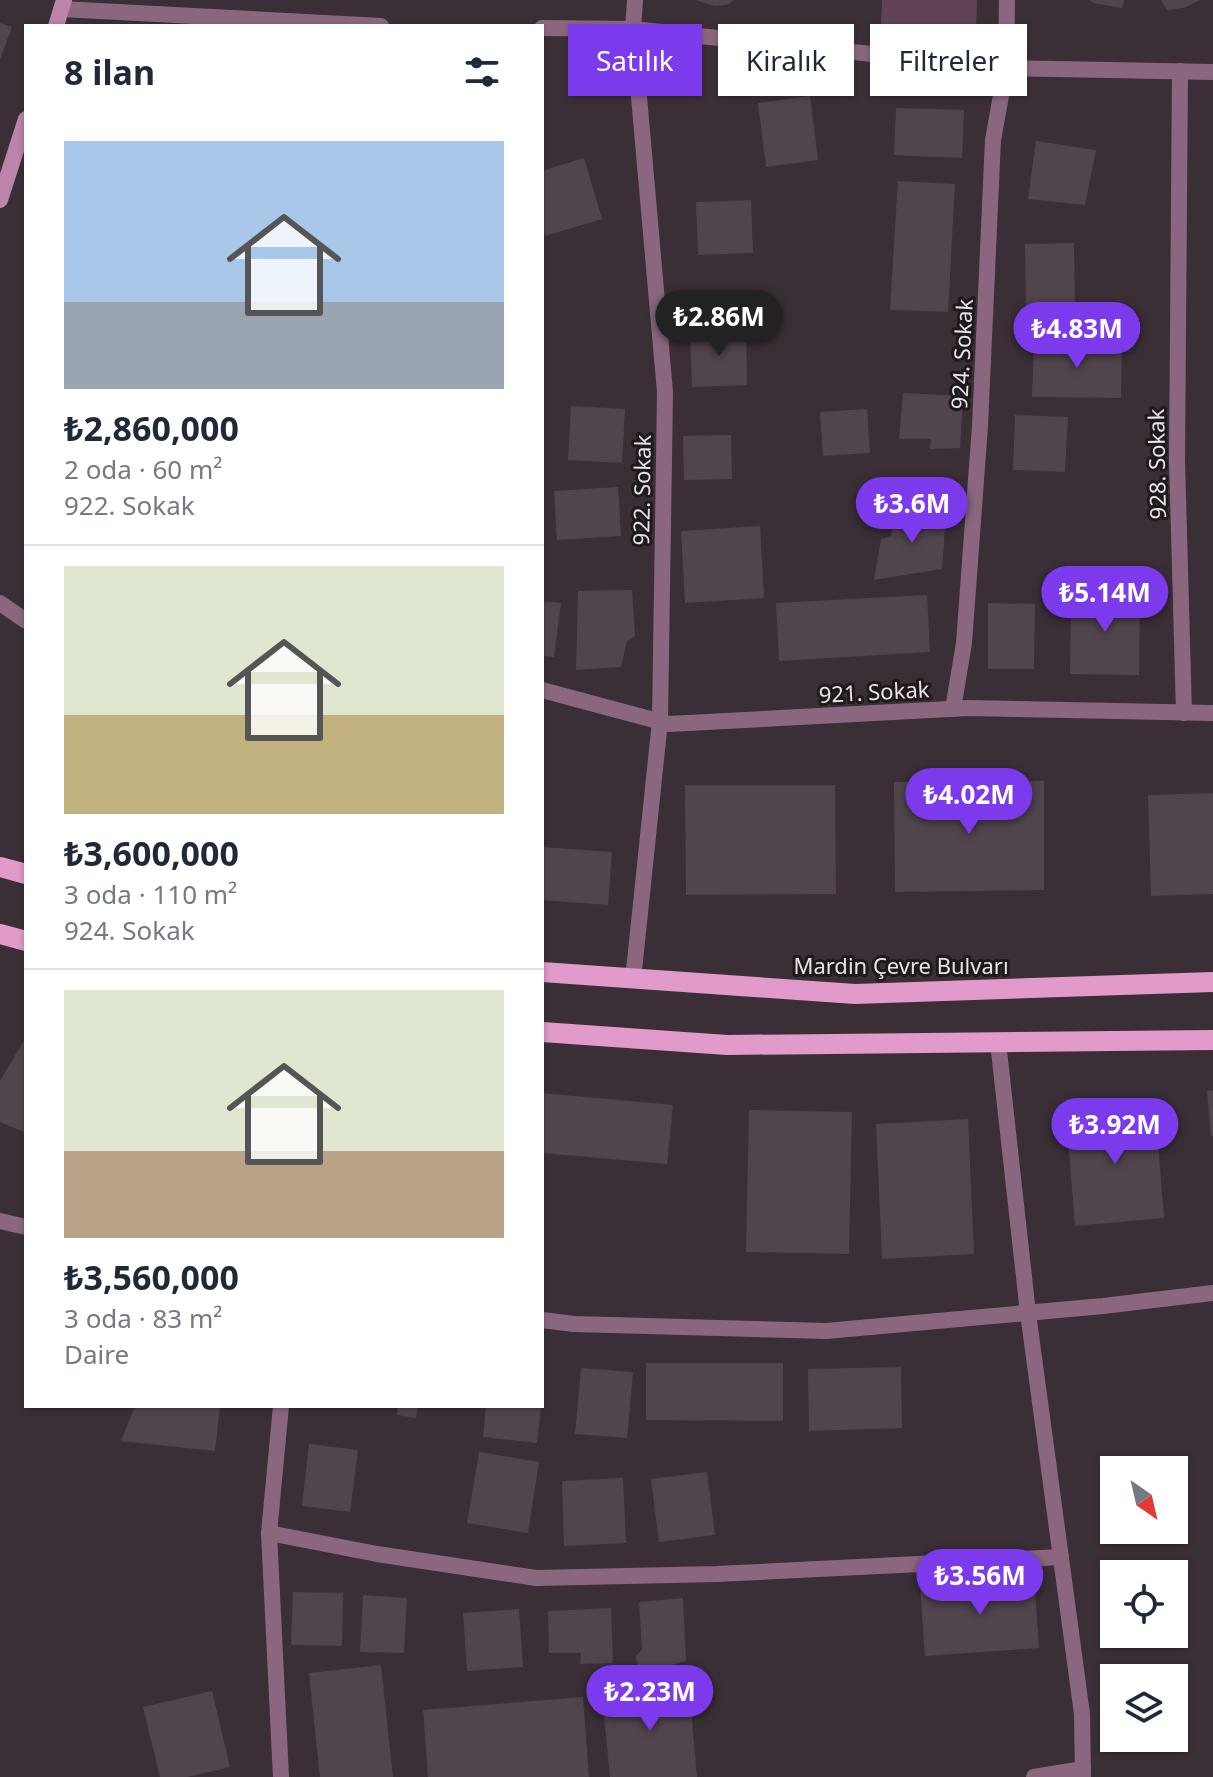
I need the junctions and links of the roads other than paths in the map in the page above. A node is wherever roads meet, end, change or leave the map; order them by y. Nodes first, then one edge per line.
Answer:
1 (635, 0) edge
2 (1007, 0) edge
3 (63, 4) edge
4 (57, 24) edge
5 (352, 24) edge
6 (633, 24) edge
7 (1007, 24) edge
8 (544, 28) edge
9 (568, 28) edge
10 (702, 36) edge
11 (870, 54) edge
12 (1027, 68) edge
13 (1180, 71) junction
14 (1213, 72) edge
15 (639, 96) edge
16 (1001, 96) edge
17 (24, 125) edge
18 (0, 200) edge
19 (0, 603) edge
20 (24, 620) edge
21 (544, 691) edge
22 (953, 709) junction
23 (1184, 713) junction
24 (1213, 713) edge
25 (660, 721) junction
26 (0, 867) edge
27 (24, 873) edge
28 (0, 934) edge
29 (24, 940) edge
30 (544, 972) edge
31 (633, 980) junction
32 (1213, 982) edge
33 (544, 1032) edge
34 (1213, 1040) edge
35 (998, 1042) junction
36 (0, 1221) edge
37 (24, 1227) edge
38 (1213, 1293) edge
39 (1028, 1313) junction
40 (544, 1320) edge
41 (281, 1408) edge
42 (269, 1533) junction
43 (1061, 1557) junction
44 (1083, 1773) edge
45 (281, 1777) edge
46 (1034, 1777) edge

1 - 6 street, 922. Sokak
2 - 7 street, 924. Sokak
3 - 4 street
3 - 5 street
8 - 9 street
10 - 11 street
12 - 13 street
13 - 14 street
13 - 23 street, 928. Sokak
15 - 25 street, 922. Sokak
16 - 22 street, 924. Sokak
17 - 18 street
19 - 20 street
21 - 25 street, 921. Sokak
22 - 23 street, 921. Sokak
22 - 25 street, 921. Sokak
23 - 24 street, 921. Sokak
25 - 31 street, 922. Sokak
26 - 27 main road
28 - 29 main road
30 - 31 main road, Mardin Çevre Bulvarı
31 - 32 main road, Mardin Çevre Bulvarı
33 - 35 main road
34 - 35 main road
35 - 39 street
36 - 37 street
38 - 39 street
39 - 40 street
39 - 43 street
41 - 42 street
42 - 43 street
42 - 45 street
43 - 44 street
44 - 46 street

